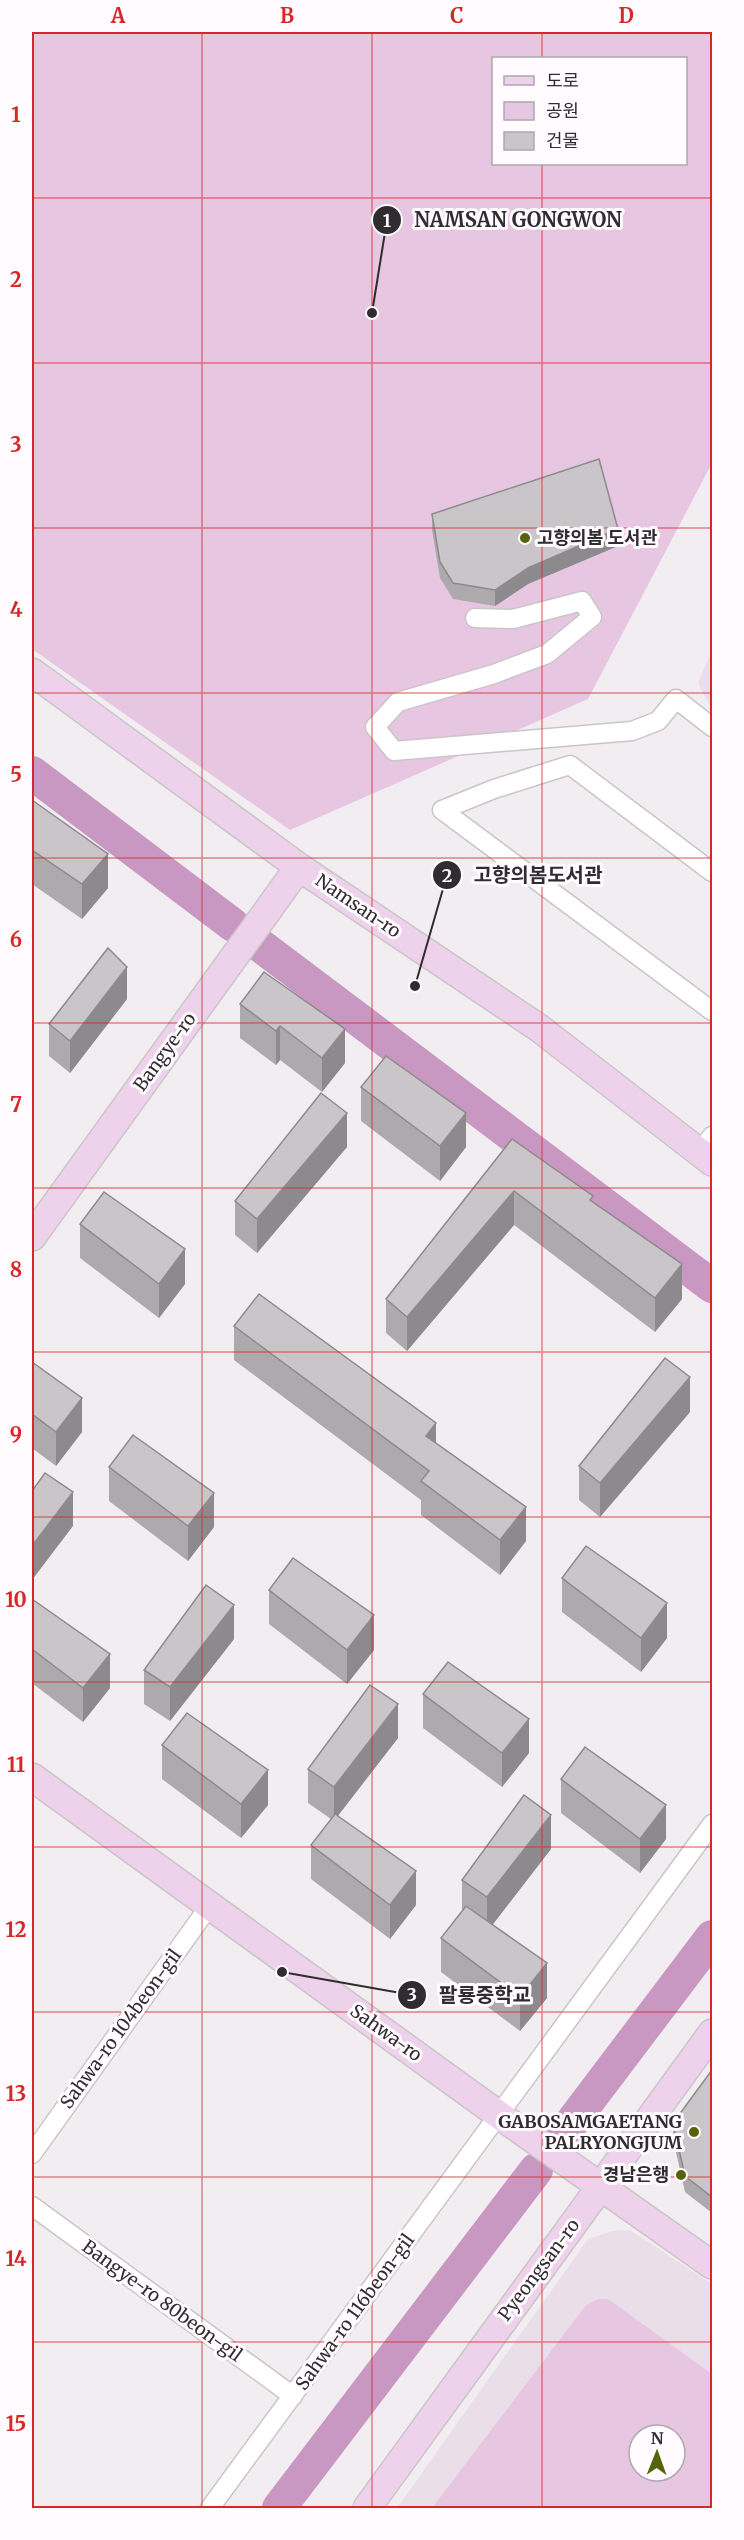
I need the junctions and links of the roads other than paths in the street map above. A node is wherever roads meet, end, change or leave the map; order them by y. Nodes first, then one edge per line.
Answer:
1 (475, 618) dead end
2 (32, 672) edge
3 (712, 727) edge
4 (299, 867) junction
5 (712, 872) edge
6 (712, 1011) edge
7 (708, 1150) edge
8 (32, 1237) edge
9 (32, 1777) edge
10 (712, 1824) edge
11 (210, 1905) junction
12 (712, 2033) edge
13 (500, 2115) junction
14 (32, 2154) edge
15 (602, 2186) junction
16 (32, 2206) edge
17 (712, 2265) edge
18 (293, 2396) junction
19 (210, 2508) edge
20 (367, 2508) edge

1 - 3 street
2 - 4 main road, Namsan-ro
4 - 7 main road, Namsan-ro
4 - 8 main road, Bangye-ro
5 - 6 street
9 - 11 main road, Sahwa-ro
10 - 13 street, Sahwa-ro 116beon-gil
11 - 13 main road, Sahwa-ro
11 - 14 street, Sahwa-ro 104beon-gil
12 - 15 main road, Pyeongsan-ro
13 - 15 main road, Sahwa-ro
13 - 18 street, Sahwa-ro 116beon-gil
15 - 17 main road, Sahwa-ro
15 - 20 main road, Pyeongsan-ro
16 - 18 street, Bangye-ro 80beon-gil
18 - 19 street, Sahwa-ro 116beon-gil

